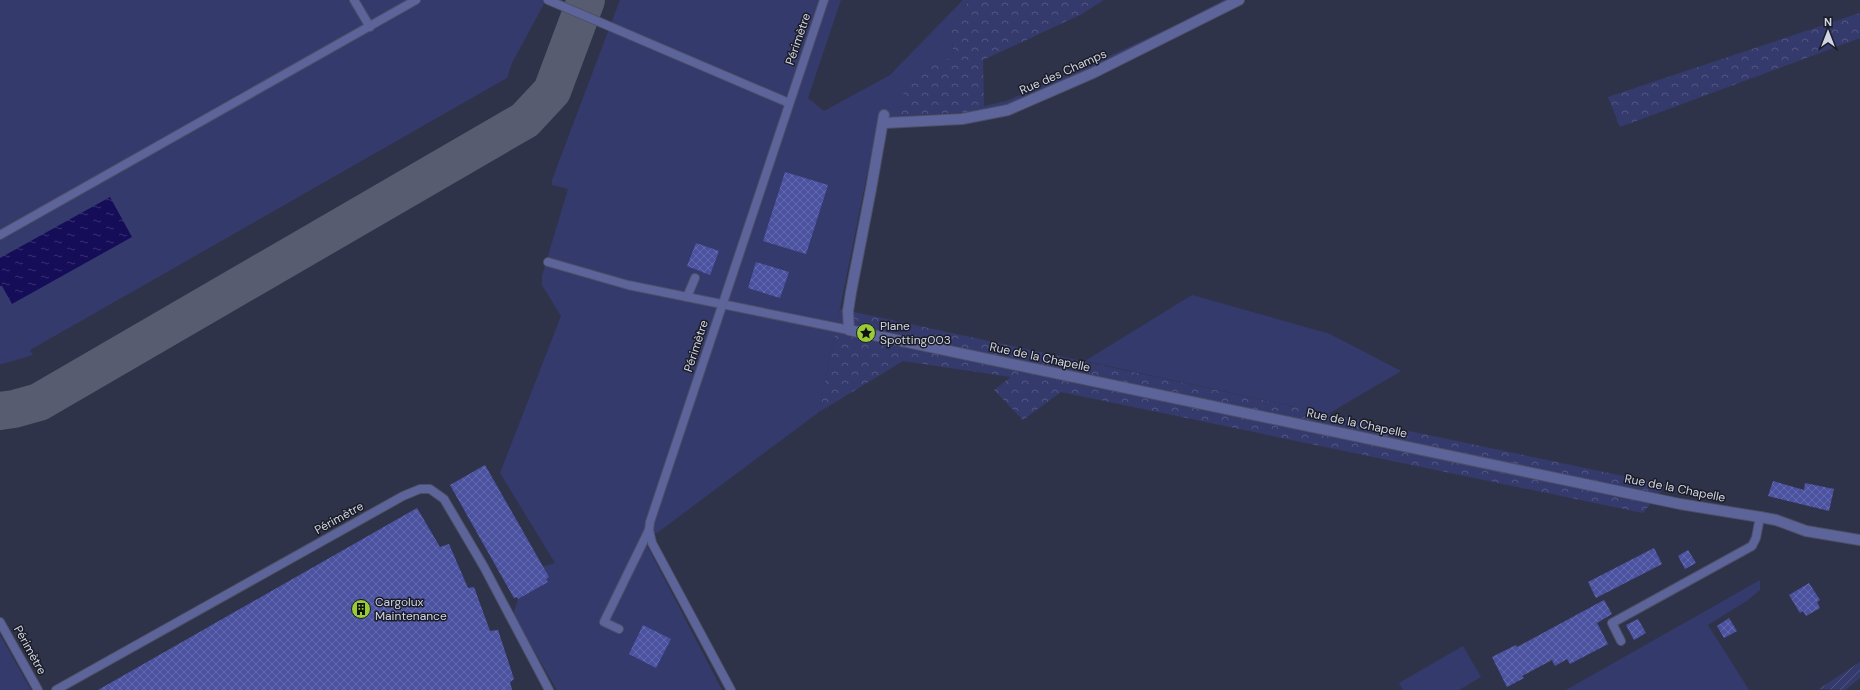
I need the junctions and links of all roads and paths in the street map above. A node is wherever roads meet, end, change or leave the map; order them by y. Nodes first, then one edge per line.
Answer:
1 (354, 0) edge
2 (416, 0) edge
3 (548, 0) edge
4 (824, 0) edge
5 (1240, 0) edge
6 (370, 27) junction
7 (789, 103) junction
8 (0, 235) edge
9 (548, 262) dead end
10 (695, 278) dead end
11 (687, 297) junction
12 (723, 304) junction
13 (850, 330) junction
14 (1760, 517) junction
15 (649, 530) junction
16 (1860, 540) edge
17 (0, 622) edge
18 (619, 629) dead end
19 (1621, 641) dead end
20 (38, 690) edge
21 (56, 690) edge
22 (549, 690) edge
23 (731, 690) edge

1 - 6 lane
2 - 6 lane
3 - 7 lane
4 - 7 lane, Périmètre
5 - 13 street, Rue des Champs
6 - 8 lane
7 - 12 lane, Périmètre
9 - 11 lane
10 - 11 lane
11 - 12 lane
12 - 13 lane
12 - 15 lane, Périmètre
13 - 14 street, Rue de la Chapelle
14 - 16 street, Rue de la Chapelle
14 - 19 lane
15 - 18 lane, Périmètre
15 - 23 lane
17 - 20 lane, Périmètre
21 - 22 lane, Périmètre

